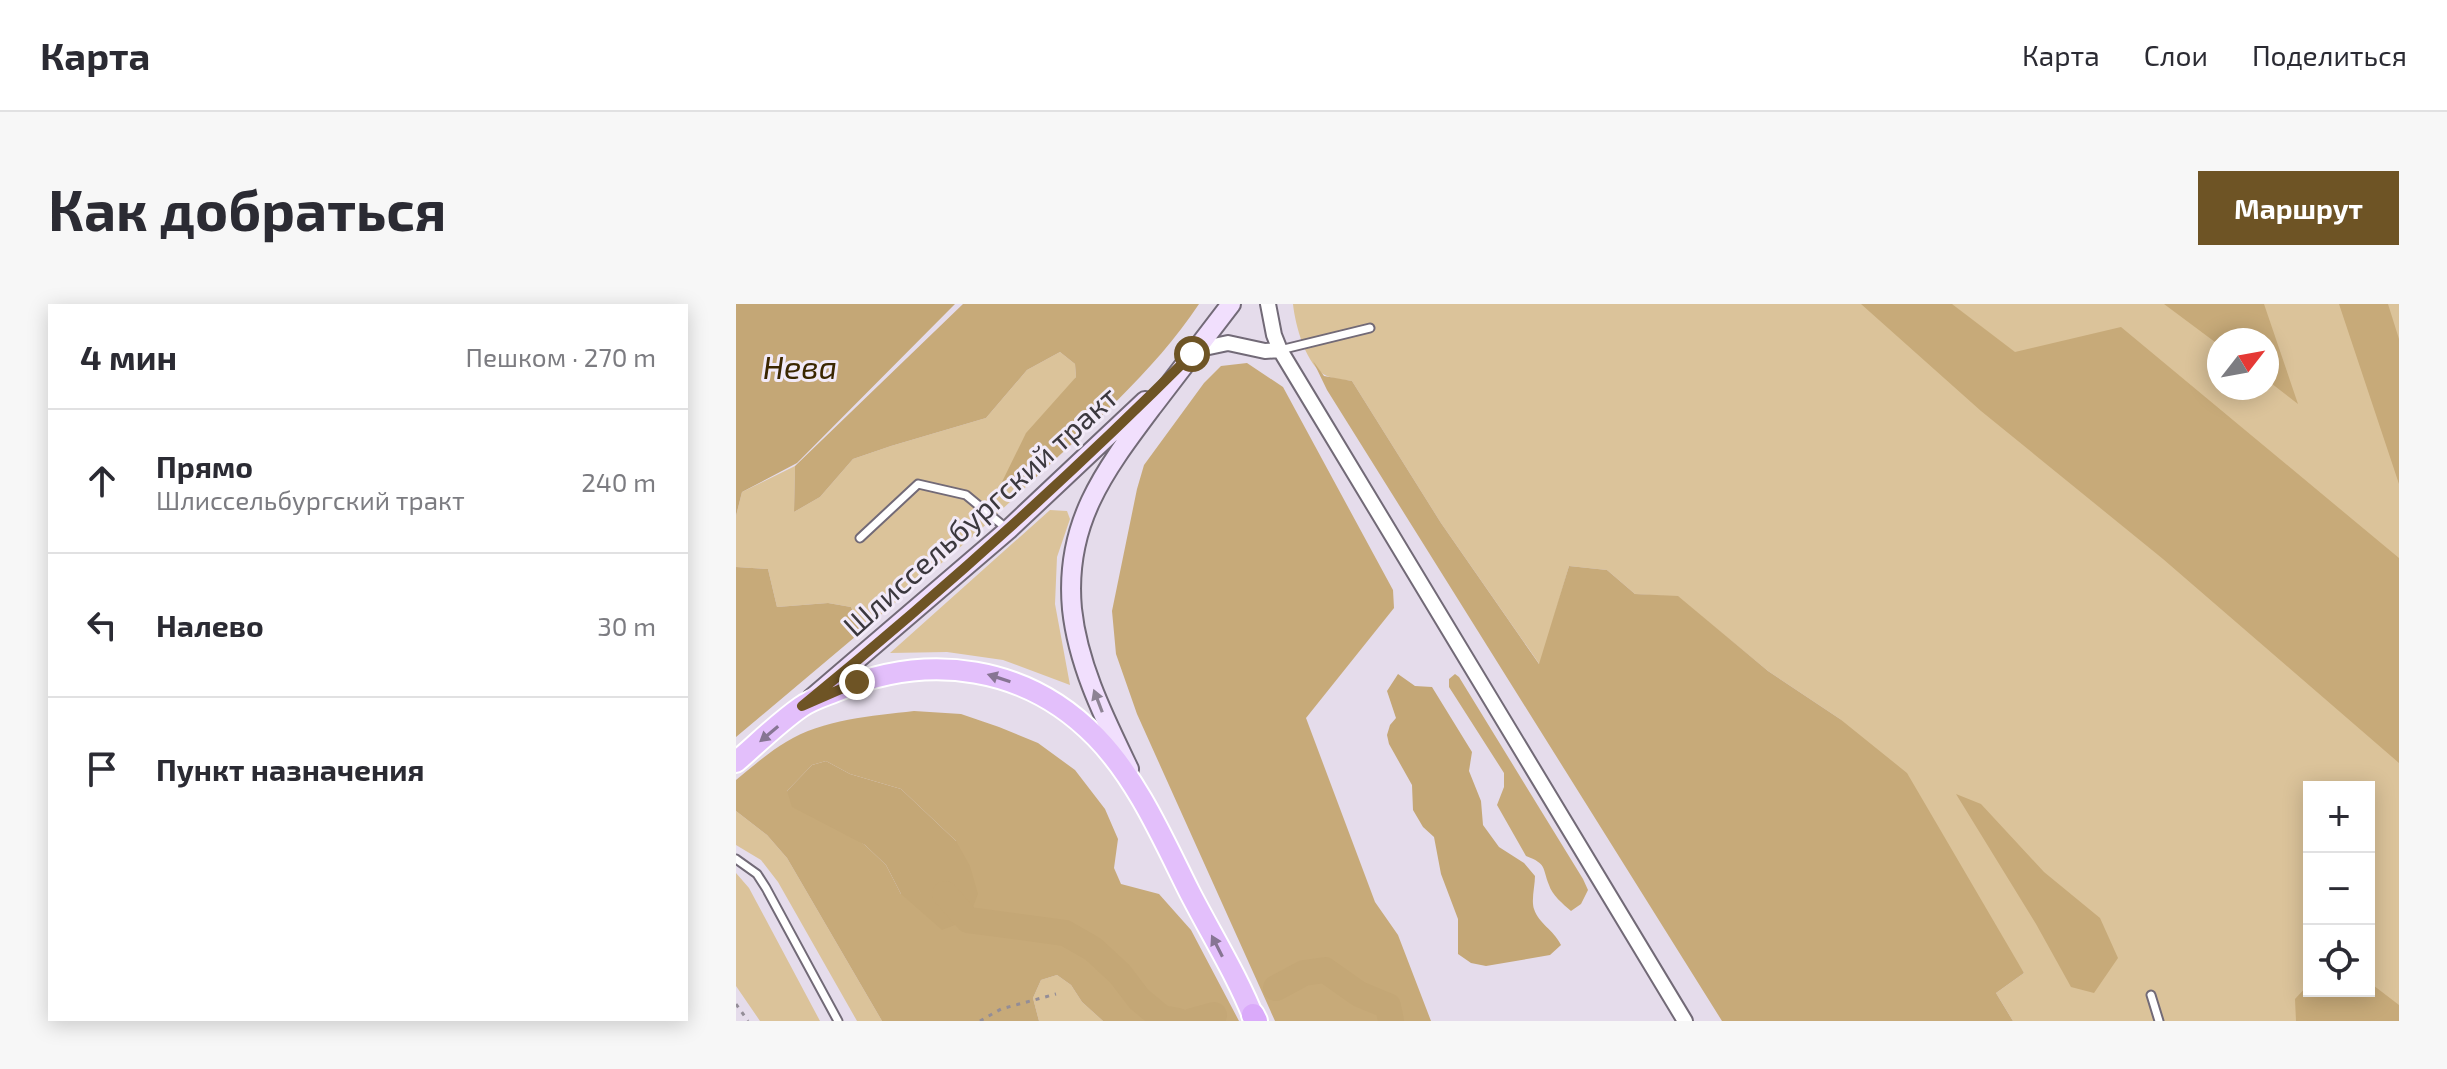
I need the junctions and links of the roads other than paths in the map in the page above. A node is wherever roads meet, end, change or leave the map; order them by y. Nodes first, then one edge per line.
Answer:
1 (1231, 304) edge
2 (1268, 304) edge
3 (1370, 328) dead end
4 (1280, 350) junction
5 (1194, 352) junction
6 (1008, 530) junction
7 (860, 538) dead end
8 (802, 706) junction
9 (736, 762) edge
10 (1154, 823) junction
11 (736, 859) edge
12 (2151, 995) dead end
13 (1254, 1019) edge
14 (838, 1021) edge
15 (1685, 1021) edge
16 (2159, 1021) edge

1 - 5 main road
2 - 4 street
3 - 4 lane
4 - 5 street
4 - 15 street
5 - 6 main road, Шлиссельбургский тракт
10 -> 5 main road
6 - 7 lane
6 - 8 main road, Шлиссельбургский тракт
8 -> 9 main road
10 -> 8 main road
13 -> 10 main road
11 - 14 lane
12 - 16 lane

